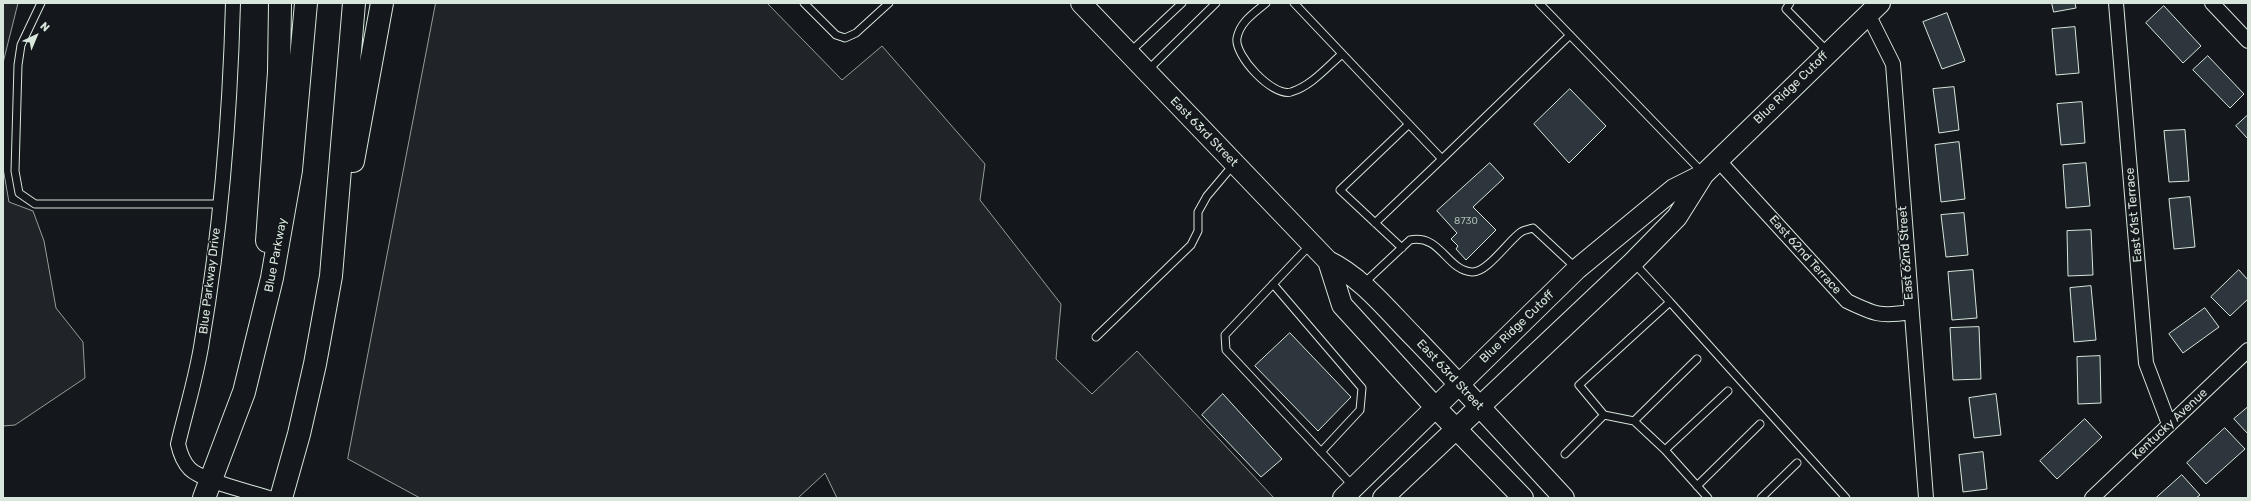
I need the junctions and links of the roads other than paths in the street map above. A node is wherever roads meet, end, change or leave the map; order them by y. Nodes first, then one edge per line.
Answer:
1 (41, 3) edge
2 (234, 3) edge
3 (280, 3) edge
4 (306, 3) edge
5 (354, 3) edge
6 (382, 3) edge
7 (804, 3) edge
8 (889, 3) edge
9 (1081, 3) edge
10 (1182, 3) edge
11 (1216, 3) edge
12 (1266, 3) edge
13 (1294, 3) edge
14 (1539, 3) edge
15 (1790, 3) edge
16 (2116, 3) edge
17 (2212, 3) edge
18 (1874, 8) edge
19 (1570, 34) junction
20 (2248, 41) edge
21 (1828, 52) junction
22 (1129, 53) junction
23 (1342, 54) junction
24 (1146, 72) junction
25 (1409, 124) junction
26 (1442, 159) junction
27 (1718, 160) junction
28 (1234, 164) junction
29 (1704, 174) junction
30 (220, 204) junction
31 (1375, 223) junction
32 (1311, 244) junction
33 (1402, 248) junction
34 (1328, 261) junction
35 (1633, 262) junction
36 (1577, 269) junction
37 (330, 276) junction
38 (1273, 284) junction
39 (1363, 284) junction
40 (1670, 302) junction
41 (265, 309) junction
42 (1910, 312) junction
43 (1096, 337) dead end
44 (2248, 350) edge
45 (1697, 359) dead end
46 (1459, 384) junction
47 (1728, 391) dead end
48 (1435, 407) junction
49 (1480, 407) junction
50 (1604, 415) junction
51 (1634, 421) junction
52 (1760, 424) dead end
53 (2168, 424) junction
54 (1456, 429) junction
55 (1665, 450) junction
56 (1321, 452) junction
57 (1565, 454) dead end
58 (1797, 463) dead end
59 (1697, 486) junction
60 (208, 489) edge
61 (1349, 492) edge
62 (269, 498) edge
63 (281, 498) edge
64 (1383, 498) edge
65 (1524, 498) edge
66 (1564, 498) edge
67 (1708, 498) edge
68 (1761, 498) edge
69 (1846, 498) edge
70 (1926, 498) edge
71 (2092, 498) edge

1 - 30 lane
2 - 30 street, Blue Parkway Drive
3 - 41 highway
4 - 41 highway, Blue Parkway
5 - 37 highway
6 - 37 highway
7 - 8 lane
9 - 22 main road, East 63rd Street
10 - 22 lane
11 - 24 lane
12 - 23 lane
13 - 23 lane
14 - 19 lane
15 - 21 lane
16 - 53 street, East 61st Terrace
17 - 20 street
18 - 21 main road, Blue Ridge Cutoff
18 - 42 street, East 62nd Street
19 - 26 lane
19 - 29 lane
21 - 27 main road, Blue Ridge Cutoff
22 - 24 main road, East 63rd Street
23 - 25 lane
24 - 28 main road, East 63rd Street
25 - 26 lane
25 - 31 lane
26 - 31 lane
27 - 29 main road, Blue Ridge Cutoff
27 - 42 street, East 62nd Terrace
28 - 32 main road, East 63rd Street
28 - 43 lane
29 - 35 main road, Blue Ridge Cutoff
29 - 36 main road, Blue Ridge Cutoff
30 - 60 street, Blue Parkway Drive
31 - 33 lane
32 - 34 main road, East 63rd Street
32 - 38 lane
33 - 36 lane
33 - 39 lane
34 - 39 main road, East 63rd Street
34 - 48 main road, East 63rd Street
35 - 40 lane
35 - 49 main road, Blue Ridge Cutoff
36 - 46 main road, Blue Ridge Cutoff
37 - 63 highway
38 - 56 lane
38 - 56 lane
39 - 46 main road, East 63rd Street
40 - 50 lane
40 - 69 lane
41 - 60 highway, Blue Parkway
42 - 70 street, East 62nd Street
44 - 53 street, Kentucky Avenue
45 - 51 lane
46 - 48 main road, Blue Ridge Cutoff
46 - 49 main road, East 63rd Street
47 - 55 lane
48 - 54 main road, East 63rd Street
48 - 61 main road, Blue Ridge Cutoff
49 - 54 main road, Blue Ridge Cutoff
49 - 66 main road, East 63rd Street
50 - 51 lane
50 - 57 lane
51 - 55 lane
52 - 59 lane
53 - 71 street, Kentucky Avenue
54 - 64 main road, Blue Ridge Cutoff
54 - 65 main road, East 63rd Street
55 - 59 lane
56 - 61 lane
58 - 68 lane
59 - 67 lane
60 - 62 street, Blue Parkway Drive

